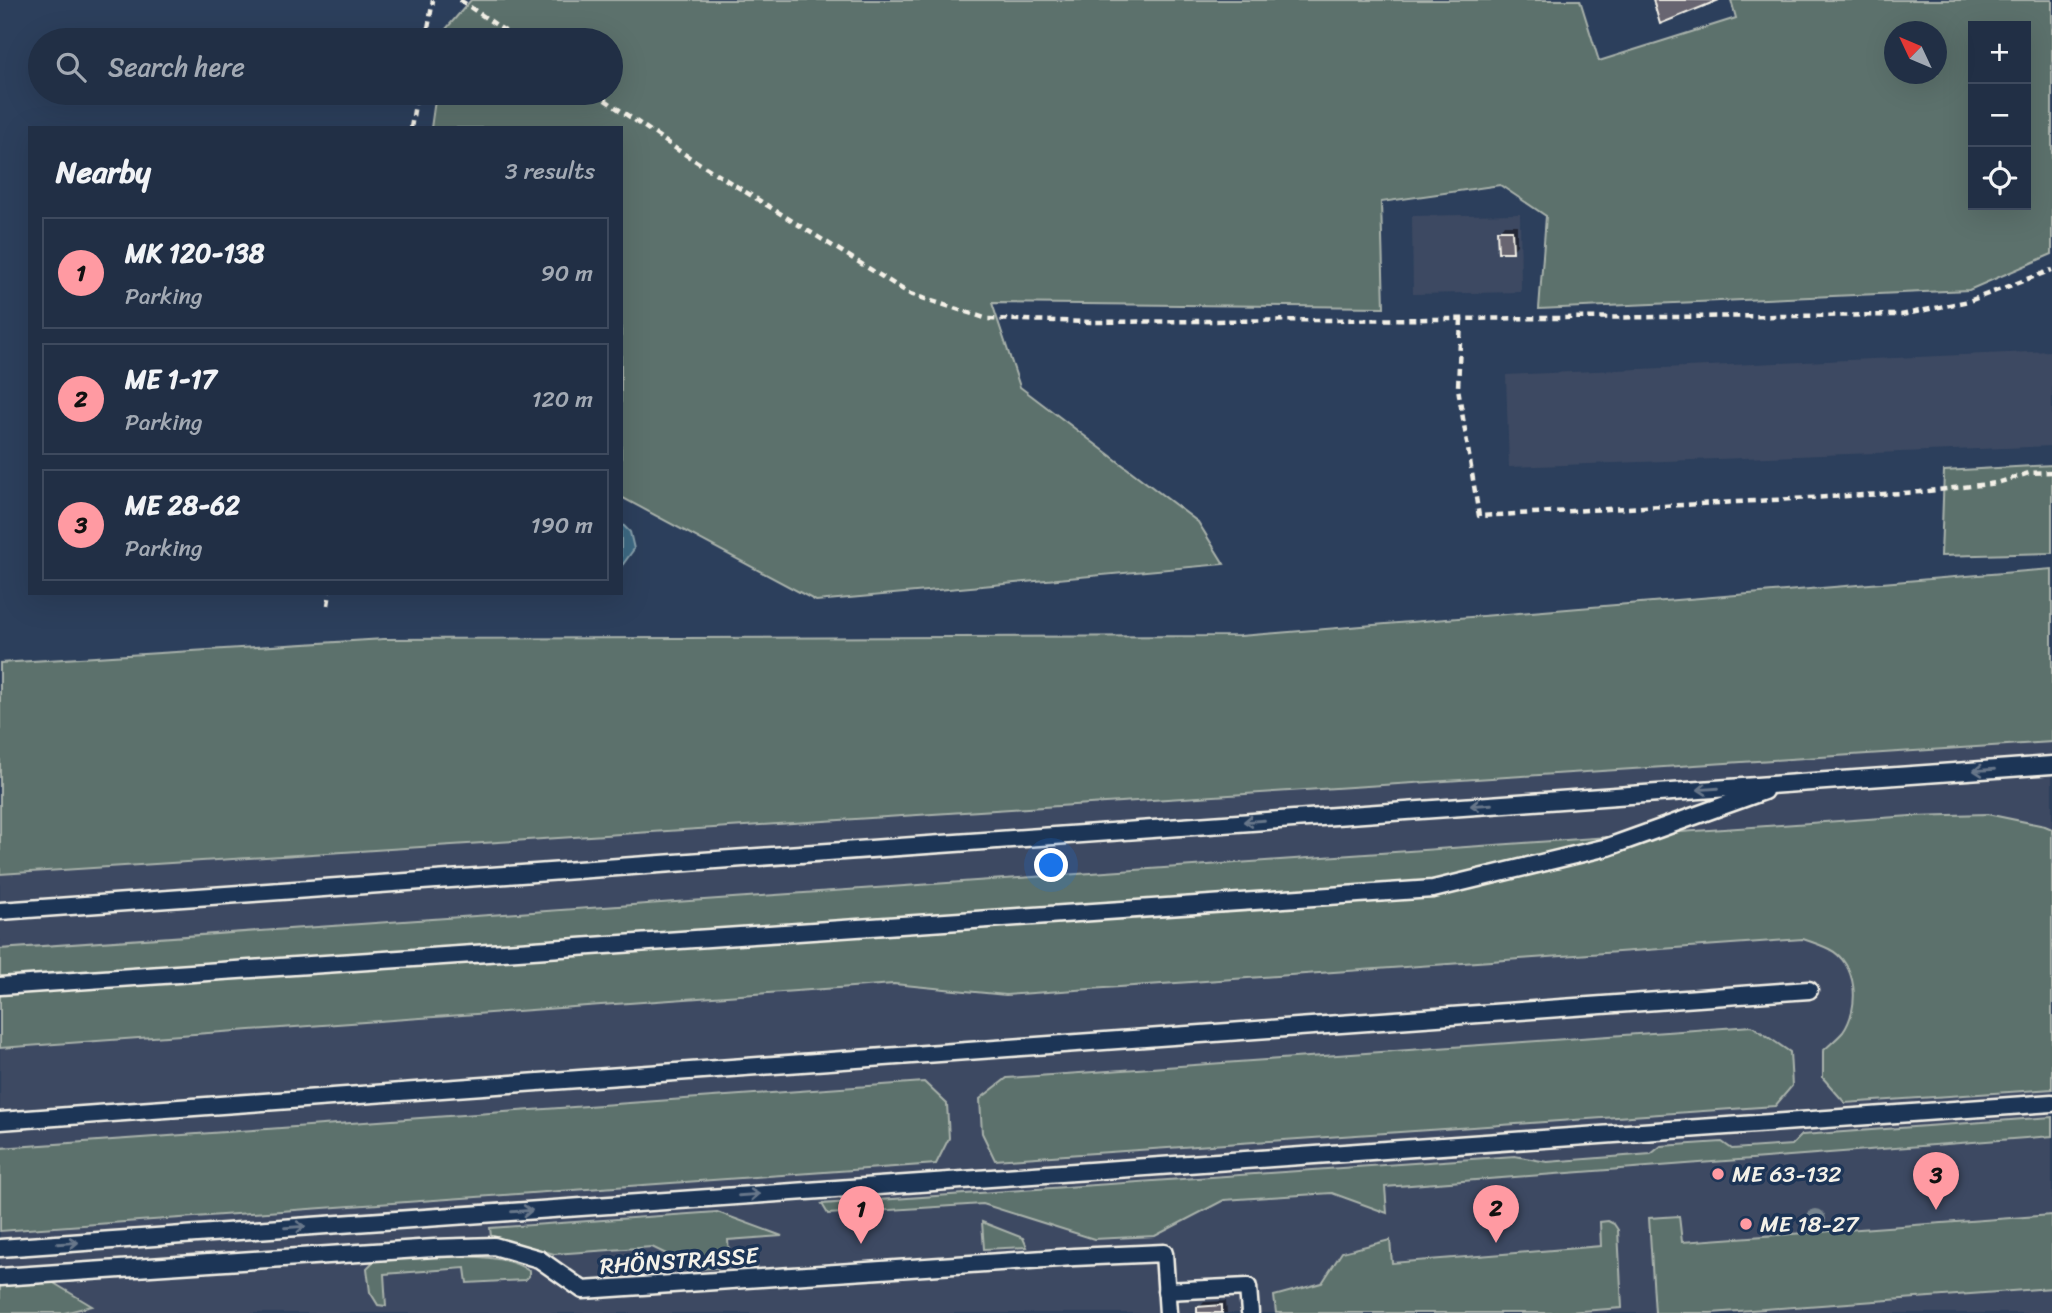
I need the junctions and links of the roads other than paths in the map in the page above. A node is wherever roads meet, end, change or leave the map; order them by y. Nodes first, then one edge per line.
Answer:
1 (2052, 765) edge
2 (1784, 784) junction
3 (0, 911) edge
4 (0, 986) edge
5 (1809, 990) dead end
6 (2052, 1103) edge
7 (0, 1121) edge
8 (0, 1248) edge
9 (0, 1277) edge
10 (1166, 1291) junction
11 (1168, 1313) edge
12 (1250, 1313) edge

1 -> 2 lane
2 -> 3 lane
2 - 4 lane
5 - 7 lane
8 -> 6 lane
9 - 10 lane, RHÖNSTRASSE
10 - 11 lane
10 - 12 lane

